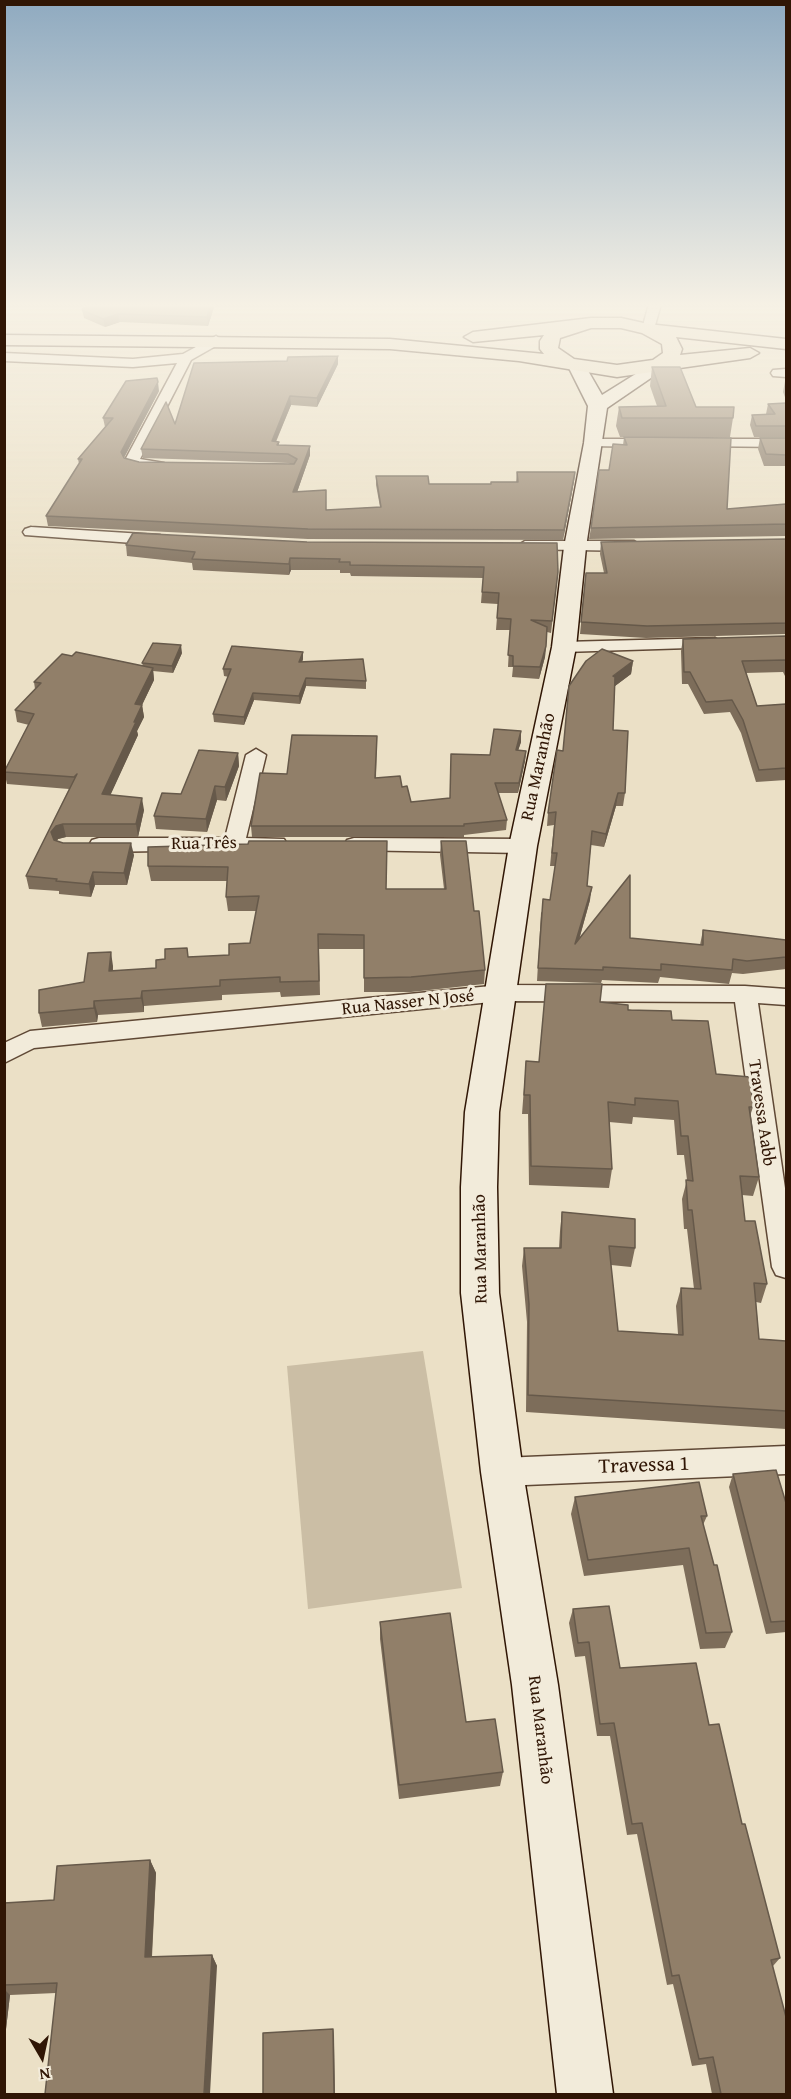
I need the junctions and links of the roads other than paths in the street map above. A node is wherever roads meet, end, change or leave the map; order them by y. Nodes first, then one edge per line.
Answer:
1 (163, 402) edge
2 (596, 402) edge
3 (604, 402) edge
4 (598, 406) junction
5 (594, 443) junction
6 (786, 443) edge
7 (176, 466) edge
8 (31, 532) dead end
9 (176, 541) edge
10 (647, 545) edge
11 (504, 546) edge
12 (575, 546) junction
13 (728, 643) edge
14 (564, 647) junction
15 (256, 755) dead end
16 (234, 844) junction
17 (292, 844) edge
18 (338, 844) edge
19 (77, 846) edge
20 (523, 846) junction
21 (501, 993) junction
22 (744, 994) junction
23 (786, 997) edge
24 (4, 1054) edge
25 (786, 1267) edge
26 (786, 1460) edge
27 (502, 1472) junction
28 (585, 2094) edge

1 - 7 street
2 - 4 street
3 - 4 street
4 - 5 street, Rua Maranhão
5 - 6 street
5 - 12 street, Rua Maranhão
8 - 9 street
10 - 12 street
11 - 12 street
12 - 14 street, Rua Maranhão
13 - 14 street
14 - 20 street, Rua Maranhão
15 - 16 street
16 - 17 street, Rua Três
16 - 19 street, Rua Três
18 - 20 street
20 - 21 street, Rua Maranhão
21 - 22 street, Rua Nasser N José
21 - 24 street, Rua Nasser N José
21 - 27 street, Rua Maranhão
22 - 23 street, Rua Nasser N José
22 - 25 street, Travessa Aabb
26 - 27 street, Travessa 1
27 - 28 street, Rua Maranhão

